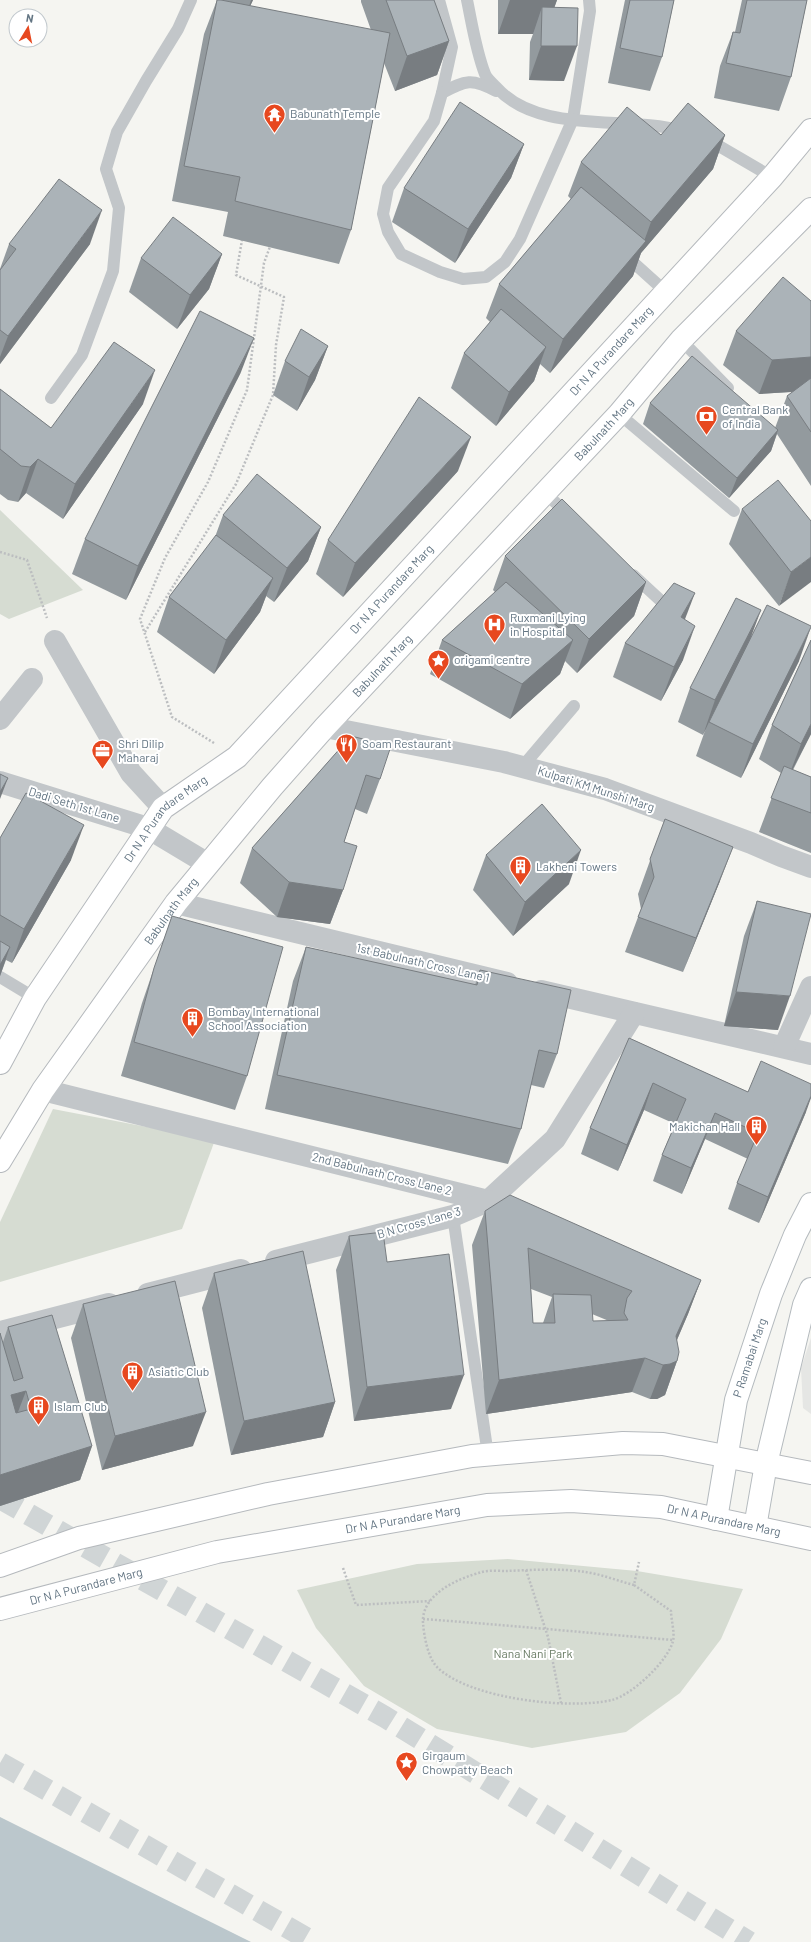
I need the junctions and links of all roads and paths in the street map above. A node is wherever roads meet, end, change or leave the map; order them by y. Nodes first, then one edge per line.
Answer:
1 (191, 0) edge
2 (439, 0) edge
3 (467, 0) edge
4 (589, 0) edge
5 (442, 93) junction
6 (504, 96) junction
7 (573, 119) junction
8 (811, 130) edge
9 (772, 177) junction
10 (811, 209) edge
11 (242, 240) dead end
12 (271, 242) edge
13 (616, 247) edge
14 (260, 286) junction
15 (666, 292) junction
16 (681, 340) junction
17 (737, 397) edge
18 (51, 398) dead end
19 (620, 414) junction
20 (546, 494) junction
21 (734, 511) dead end
22 (577, 523) edge
23 (0, 552) edge
24 (627, 569) edge
25 (660, 600) edge
26 (144, 632) junction
27 (55, 641) joint
28 (32, 679) dead end
29 (574, 706) dead end
30 (0, 718) edge
31 (325, 727) junction
32 (237, 757) junction
33 (524, 766) junction
34 (0, 782) edge
35 (163, 808) junction
36 (148, 828) junction
37 (208, 864) junction
38 (811, 867) edge
39 (176, 903) junction
40 (0, 977) edge
41 (811, 987) edge
42 (35, 998) junction
43 (634, 1013) junction
44 (784, 1047) junction
45 (811, 1054) edge
46 (0, 1063) edge
47 (43, 1090) junction
48 (0, 1161) edge
49 (488, 1201) junction
50 (811, 1204) edge
51 (453, 1216) junction
52 (771, 1294) junction
53 (808, 1297) edge
54 (0, 1332) edge
55 (488, 1455) junction
56 (727, 1457) junction
57 (766, 1464) junction
58 (811, 1473) edge
59 (716, 1519) junction
60 (755, 1527) junction
61 (811, 1539) edge
62 (640, 1562) dead end
63 (0, 1566) edge
64 (343, 1568) dead end
65 (526, 1570) junction
66 (634, 1585) junction
67 (430, 1601) junction
68 (0, 1609) edge
69 (423, 1619) junction
70 (546, 1630) junction
71 (673, 1640) junction
72 (561, 1703) junction

1 - 18 lane
2 - 5 lane
3 - 6 lane
4 - 7 lane
5 - 6 lane
5 - 7 lane
6 - 7 lane
7 - 9 lane
8 - 9 main road, Dr N A Purandare Marg
9 - 15 main road, Dr N A Purandare Marg
10 - 16 main road, Babulnath Marg
11 - 14 path
12 - 14 path
13 - 15 lane
14 - 26 path
14 - 26 path
15 - 32 main road, Dr N A Purandare Marg
16 - 17 lane
16 - 19 main road, Babulnath Marg
19 - 20 main road, Babulnath Marg
19 - 21 lane
20 - 22 lane
20 - 31 main road, Babulnath Marg
23 - 27 path
24 - 25 lane
26 - 32 path
27 - 35 street
28 - 30 street
29 - 33 lane
31 - 33 street, Kulpati KM Munshi Marg
31 - 37 main road, Babulnath Marg
32 - 35 main road, Dr N A Purandare Marg
33 - 38 street, Kulpati KM Munshi Marg
34 - 36 street, Dadi Seth 1st Lane
35 - 36 main road, Dr N A Purandare Marg
36 - 37 street, Dadi Seth 1st Lane
36 - 42 main road, Dr N A Purandare Marg
37 - 39 main road, Babulnath Marg
39 - 43 street, 1st Babulnath Cross Lane 1
39 - 47 main road, Babulnath Marg
40 - 42 lane
41 - 44 street
42 - 46 main road, Dr N A Purandare Marg
43 - 44 street, 1st Babulnath Cross Lane 1
43 - 49 street
44 - 45 street, 1st Babulnath Cross Lane 1
47 - 48 main road, Babulnath Marg
47 - 49 street, 2nd Babulnath Cross Lane 2
49 - 51 street, B N Cross Lane 3
50 - 52 main road, P Ramabai Marg
51 - 54 street, B N Cross Lane 3
51 - 55 lane
52 - 53 main road
52 - 56 main road, P Ramabai Marg
53 - 57 main road
55 - 56 main road
55 - 63 main road
56 - 57 main road
56 - 59 main road, P Ramabai Marg
57 - 58 main road
57 - 60 main road
59 - 60 main road, Dr N A Purandare Marg
59 - 68 main road, Dr N A Purandare Marg
60 - 61 main road, Dr N A Purandare Marg
62 - 66 path
64 - 67 path
65 - 66 path
65 - 67 path
65 - 70 path
66 - 71 path
67 - 69 path
69 - 70 path
69 - 72 path
70 - 71 path
70 - 72 path
71 - 72 path

